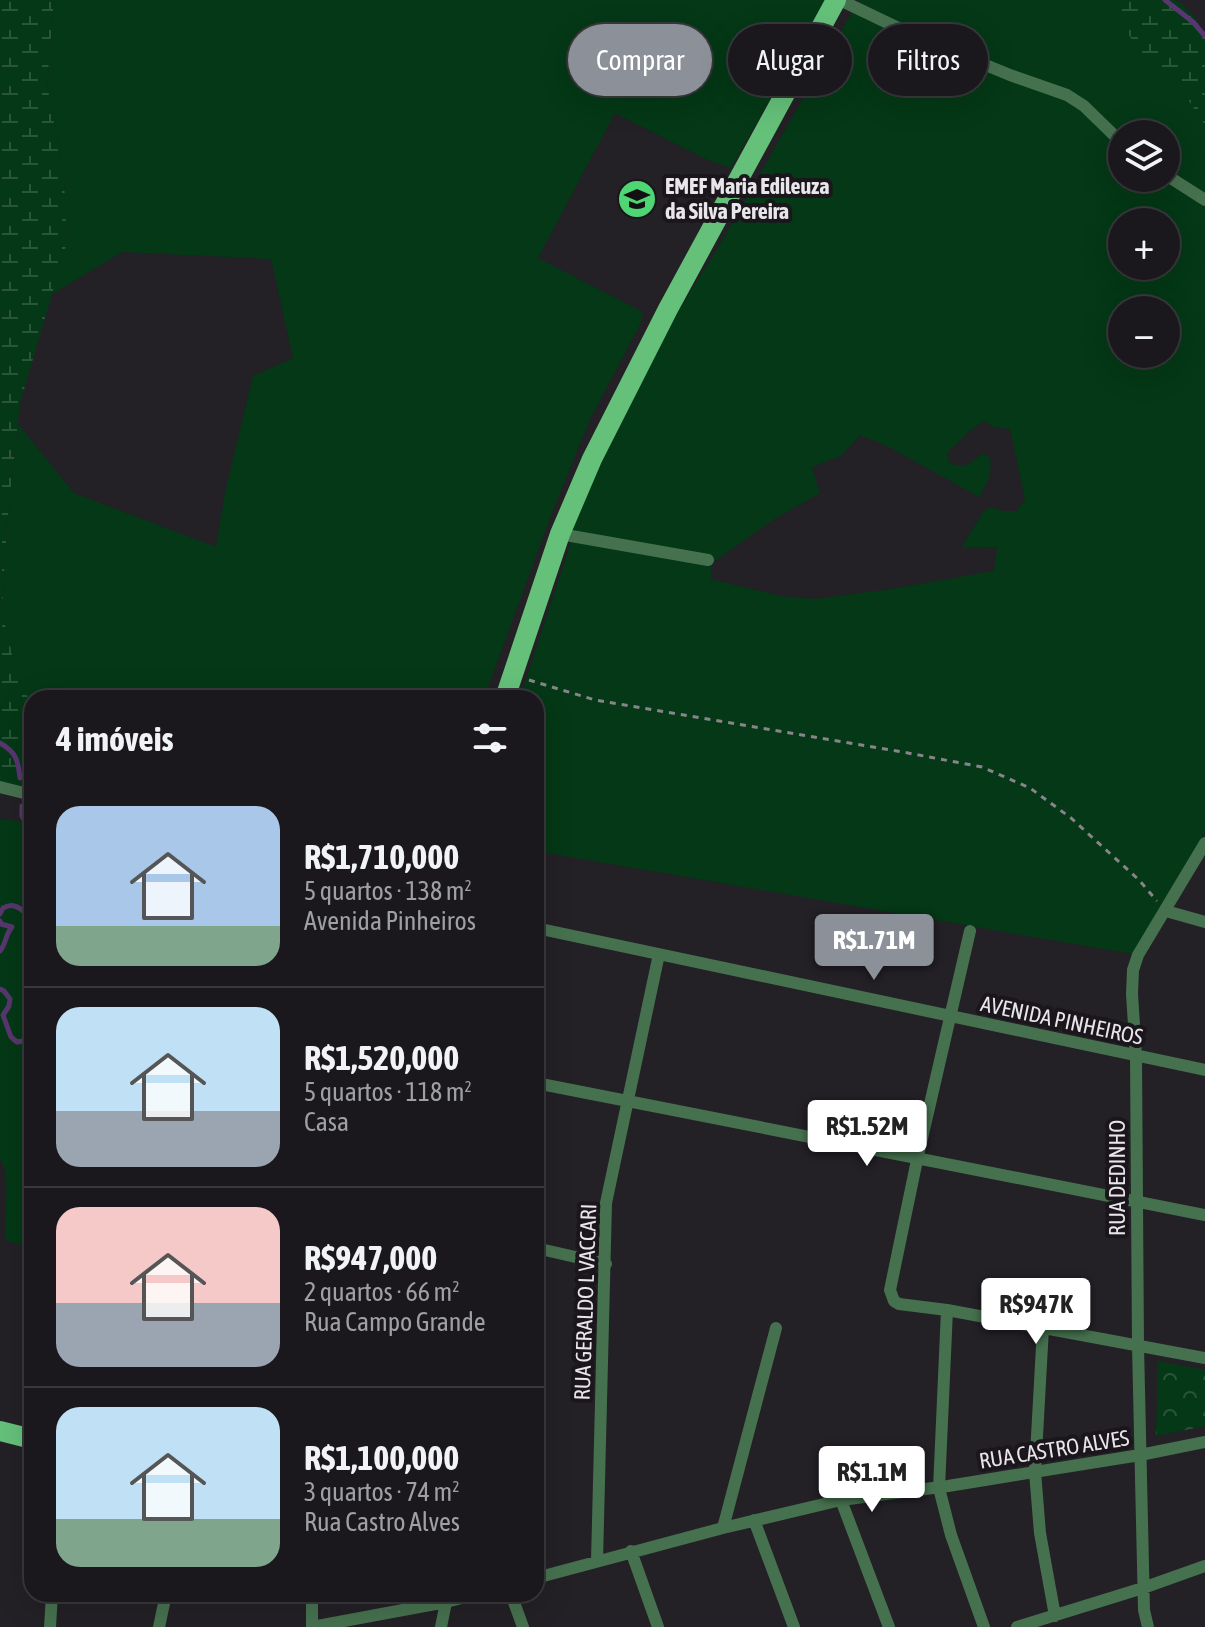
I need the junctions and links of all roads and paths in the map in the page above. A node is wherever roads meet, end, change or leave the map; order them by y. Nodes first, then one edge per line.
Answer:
1 (838, 0) edge
2 (1108, 129) edge
3 (1180, 184) edge
4 (1205, 200) edge
5 (560, 534) junction
6 (708, 560) dead end
7 (514, 675) junction
8 (508, 690) edge
9 (0, 787) edge
10 (24, 793) edge
11 (1205, 843) edge
12 (1166, 911) junction
13 (1205, 922) edge
14 (544, 930) edge
15 (970, 931) dead end
16 (659, 954) junction
17 (949, 1016) junction
18 (1136, 1056) junction
19 (1205, 1070) edge
20 (544, 1085) edge
21 (627, 1102) junction
22 (917, 1160) junction
23 (1138, 1201) junction
24 (1205, 1215) edge
25 (544, 1250) edge
26 (606, 1264) junction
27 (947, 1310) junction
28 (776, 1328) dead end
29 (1043, 1328) junction
30 (1138, 1346) junction
31 (1205, 1358) edge
32 (0, 1431) edge
33 (24, 1437) edge
34 (1205, 1442) edge
35 (1140, 1455) junction
36 (1035, 1472) junction
37 (939, 1488) junction
38 (841, 1500) junction
39 (754, 1520) junction
40 (723, 1528) junction
41 (631, 1551) junction
42 (597, 1561) junction
43 (1205, 1566) edge
44 (544, 1576) edge
45 (1143, 1588) junction
46 (52, 1602) edge
47 (164, 1602) edge
48 (312, 1602) edge
49 (428, 1602) edge
50 (446, 1602) edge
51 (514, 1602) edge
52 (1055, 1616) junction
53 (50, 1627) edge
54 (159, 1627) edge
55 (312, 1627) edge
56 (441, 1627) edge
57 (523, 1627) edge
58 (658, 1627) edge
59 (794, 1627) edge
60 (889, 1627) edge
61 (984, 1627) edge
62 (1017, 1627) edge
63 (1148, 1627) edge

1 - 2 street
1 - 5 main road
3 - 4 street
5 - 6 street
5 - 7 main road
7 - 8 main road
7 - 12 path
9 - 10 street
11 - 12 street, RUA DEDINHO
12 - 13 street
12 - 18 street, RUA DEDINHO
14 - 16 street, AVENIDA PINHEIROS
15 - 17 street
16 - 17 street, AVENIDA PINHEIROS
16 - 21 street, RUA GERALDO L VACCARI
17 - 18 street, AVENIDA PINHEIROS
17 - 22 street
18 - 19 street, AVENIDA PINHEIROS
18 - 23 street, RUA DEDINHO
20 - 21 street
21 - 22 street
21 - 26 street, RUA GERALDO L VACCARI
22 - 23 street
22 - 27 street
23 - 24 street
23 - 30 street, RUA DEDINHO
25 - 26 street
26 - 42 street, RUA GERALDO L VACCARI
27 - 29 street
27 - 37 street
28 - 40 street
29 - 30 street
29 - 36 street
30 - 31 street
30 - 35 street, RUA DEDINHO
32 - 33 main road
34 - 35 street, RUA CASTRO ALVES
35 - 36 street, RUA CASTRO ALVES
35 - 45 street, RUA DEDINHO
36 - 37 street, RUA CASTRO ALVES
36 - 52 street
37 - 38 street, RUA CASTRO ALVES
37 - 61 street
38 - 39 street, RUA CASTRO ALVES
38 - 60 street
39 - 40 street, RUA CASTRO ALVES
39 - 59 street
40 - 41 street, RUA CASTRO ALVES
41 - 42 street, RUA CASTRO ALVES
41 - 58 street
42 - 44 street, RUA CASTRO ALVES
43 - 45 street
45 - 52 street
45 - 63 street, RUA DEDINHO
46 - 53 street
47 - 54 street
48 - 55 street
49 - 55 street
50 - 56 street
51 - 57 street
52 - 62 street

